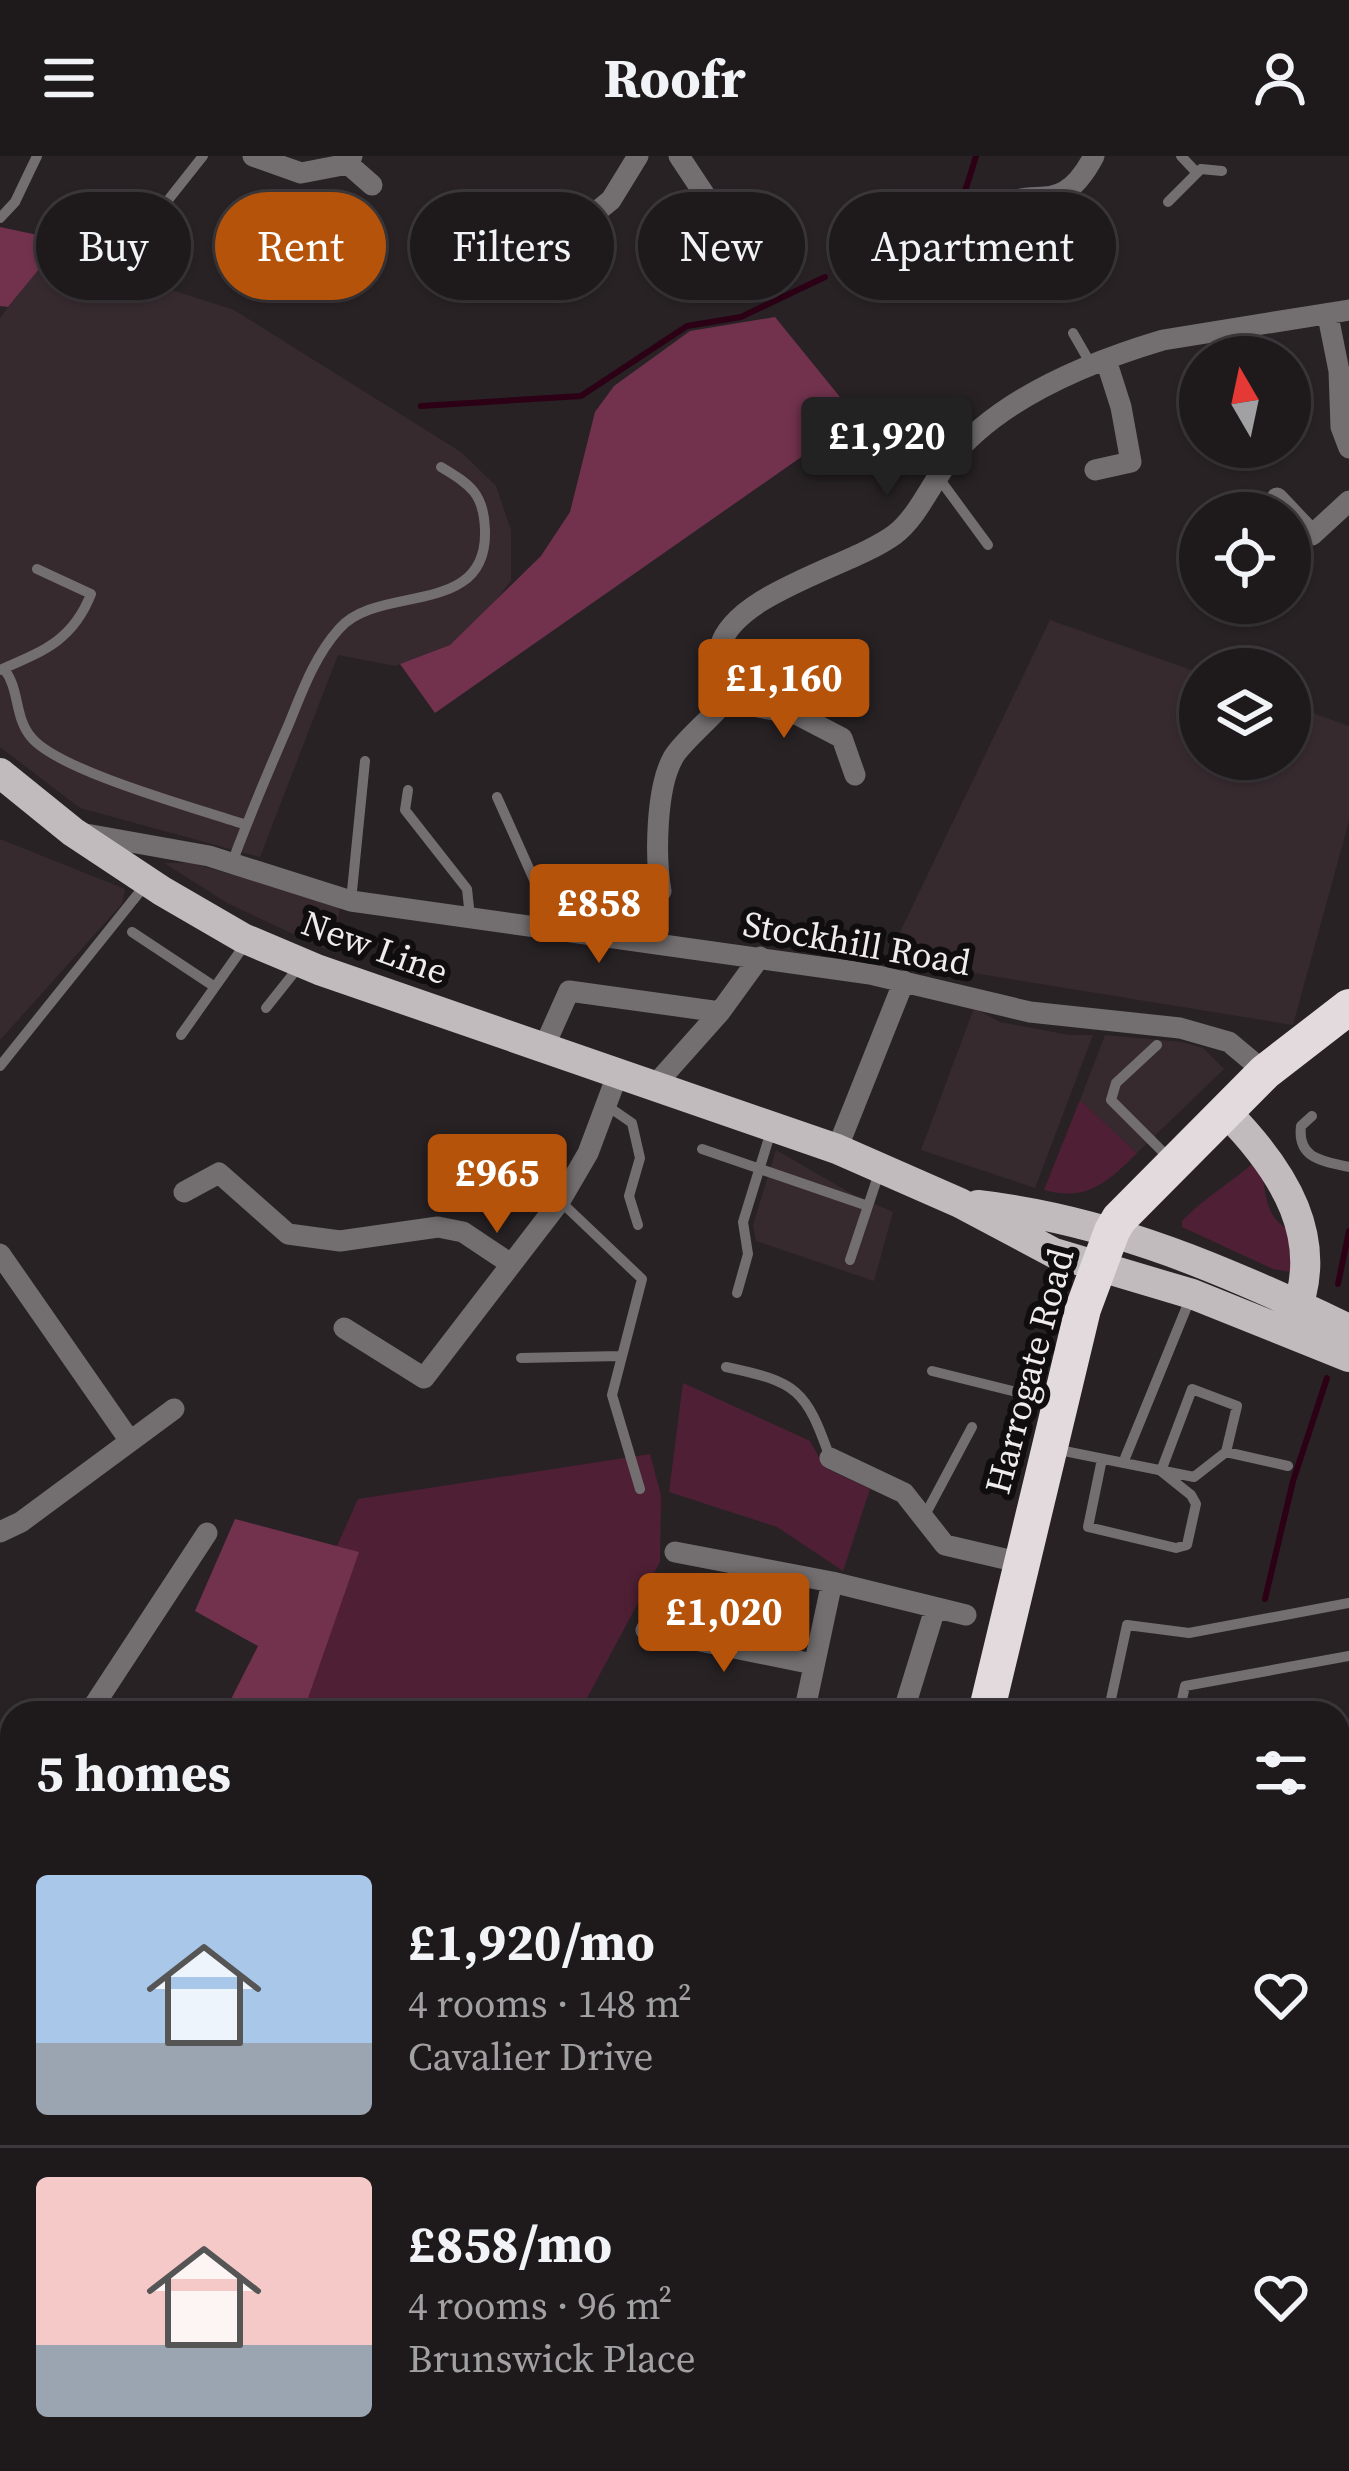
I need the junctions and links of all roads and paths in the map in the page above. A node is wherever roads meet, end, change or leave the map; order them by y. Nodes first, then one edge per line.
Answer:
1 (38, 156) edge
2 (203, 156) edge
3 (253, 156) edge
4 (638, 156) edge
5 (680, 156) edge
6 (1094, 156) edge
7 (350, 160) edge
8 (1186, 162) edge
9 (1222, 171) dead end
10 (373, 185) dead end
11 (174, 192) edge
12 (703, 192) edge
13 (1063, 192) edge
14 (614, 195) edge
15 (1168, 202) dead end
16 (0, 218) edge
17 (1339, 313) edge
18 (1073, 333) dead end
19 (1099, 363) junction
20 (910, 404) dead end
21 (1349, 448) edge
22 (441, 467) dead end
23 (944, 468) junction
24 (1095, 470) dead end
25 (1349, 501) edge
26 (1311, 534) edge
27 (988, 545) dead end
28 (37, 569) dead end
29 (2, 669) edge
30 (725, 701) junction
31 (365, 761) dead end
32 (1, 775) edge
33 (855, 775) dead end
34 (408, 790) dead end
35 (497, 797) dead end
36 (246, 825) junction
37 (73, 832) junction
38 (232, 863) junction
39 (147, 881) junction
40 (661, 891) dead end
41 (351, 901) junction
42 (470, 917) junction
43 (556, 928) junction
44 (133, 932) dead end
45 (248, 941) junction
46 (760, 957) junction
47 (302, 963) junction
48 (904, 981) junction
49 (215, 988) junction
50 (1349, 1006) edge
51 (266, 1008) dead end
52 (720, 1012) junction
53 (181, 1035) dead end
54 (1156, 1045) dead end
55 (544, 1048) junction
56 (0, 1066) edge
57 (618, 1072) junction
58 (1265, 1072) junction
59 (655, 1085) junction
60 (606, 1105) junction
61 (1226, 1112) junction
62 (1312, 1115) dead end
63 (773, 1125) junction
64 (702, 1149) dead end
65 (837, 1149) junction
66 (1174, 1163) junction
67 (758, 1166) junction
68 (881, 1167) junction
69 (1349, 1167) edge
70 (184, 1192) dead end
71 (560, 1201) junction
72 (960, 1203) junction
73 (868, 1206) junction
74 (638, 1225) dead end
75 (1112, 1231) junction
76 (0, 1254) edge
77 (850, 1260) dead end
78 (511, 1264) junction
79 (1097, 1264) junction
80 (736, 1293) dead end
81 (1192, 1294) junction
82 (1293, 1318) junction
83 (344, 1328) dead end
84 (1349, 1329) edge
85 (621, 1356) junction
86 (1349, 1357) edge
87 (521, 1358) dead end
88 (726, 1367) dead end
89 (932, 1371) dead end
90 (1060, 1403) junction
91 (174, 1408) dead end
92 (972, 1426) dead end
93 (130, 1441) junction
94 (1050, 1448) junction
95 (1226, 1453) junction
96 (830, 1457) joint
97 (1102, 1459) junction
98 (1123, 1463) junction
99 (1288, 1466) dead end
100 (1161, 1471) junction
101 (640, 1489) dead end
102 (924, 1517) junction
103 (0, 1532) edge
104 (207, 1533) dead end
105 (675, 1552) dead end
106 (1022, 1563) junction
107 (832, 1582) junction
108 (1349, 1603) edge
109 (935, 1609) junction
110 (966, 1616) dead end
111 (646, 1630) dead end
112 (1349, 1656) edge
113 (813, 1664) junction
114 (97, 1701) edge
115 (806, 1701) edge
116 (908, 1701) edge
117 (989, 1701) edge
118 (1111, 1701) edge
119 (1182, 1701) edge

1 - 16 lane
2 - 11 lane
3 - 7 street
4 - 14 street
5 - 12 street
6 - 13 street
7 - 10 street
8 - 9 lane
8 - 15 lane
17 - 19 street
17 - 21 street
18 - 19 lane
19 - 23 street
19 - 24 street
20 - 23 lane
22 - 36 lane
23 - 27 lane
23 - 30 street
25 - 26 street
28 - 29 lane
29 - 36 lane
30 - 33 street
30 - 40 street
31 - 41 lane
32 - 37 main road, New Line
34 - 42 lane
35 - 43 lane
36 - 38 lane
37 - 38 street, Stockhill Road
37 - 39 main road, New Line
38 - 41 street, Stockhill Road
39 - 45 main road, New Line
39 - 56 lane
41 - 42 street, Stockhill Road
42 - 43 street, Stockhill Road
43 - 46 street, Stockhill Road
44 - 49 lane
45 - 47 main road, New Line
45 - 49 lane
46 - 48 street, Stockhill Road
46 - 52 street
47 - 51 lane
47 - 55 main road, New Line
48 - 58 street, Stockhill Road
48 - 65 street
49 - 53 lane
50 - 58 highway, Harrogate Road
52 - 55 street
52 - 59 street
54 - 66 lane
55 - 57 main road, New Line
57 - 59 main road, New Line
57 - 60 street
58 - 61 highway, Harrogate Road
59 - 63 main road, New Line
60 - 71 street
60 - 74 lane
61 - 66 highway, Harrogate Road
61 - 82 main road
62 - 69 lane
63 - 65 main road, New Line
63 - 67 lane
64 - 67 lane
65 - 68 main road, New Line
66 - 75 highway, Harrogate Road
67 - 73 lane
67 - 80 lane
68 - 72 main road, New Line
68 - 73 lane
70 - 78 street
71 - 78 street
71 - 85 lane
72 - 75 main road, New Line
72 - 79 main road, New Line
73 - 77 lane
75 - 79 highway, Harrogate Road
75 - 82 main road, New Line
76 - 93 street
78 - 83 street
79 - 81 main road, New Line
79 - 90 highway, Harrogate Road
81 - 82 main road, New Line
81 - 98 lane
82 - 84 main road, New Line
82 - 86 main road, New Line
85 - 87 lane
85 - 101 lane
88 - 96 lane
89 - 90 lane
90 - 94 highway, Harrogate Road
91 - 93 street
92 - 102 lane
93 - 103 street
94 - 97 lane
94 - 106 highway, Harrogate Road
95 - 99 lane
95 - 100 lane
95 - 100 lane
96 - 102 street
97 - 98 lane
97 - 100 lane
98 - 100 lane
102 - 106 street
104 - 114 street
105 - 107 street
106 - 117 highway, Harrogate Road
107 - 109 street
107 - 113 street
108 - 118 lane
109 - 110 street
109 - 116 street
111 - 113 street
112 - 119 lane
113 - 115 street

